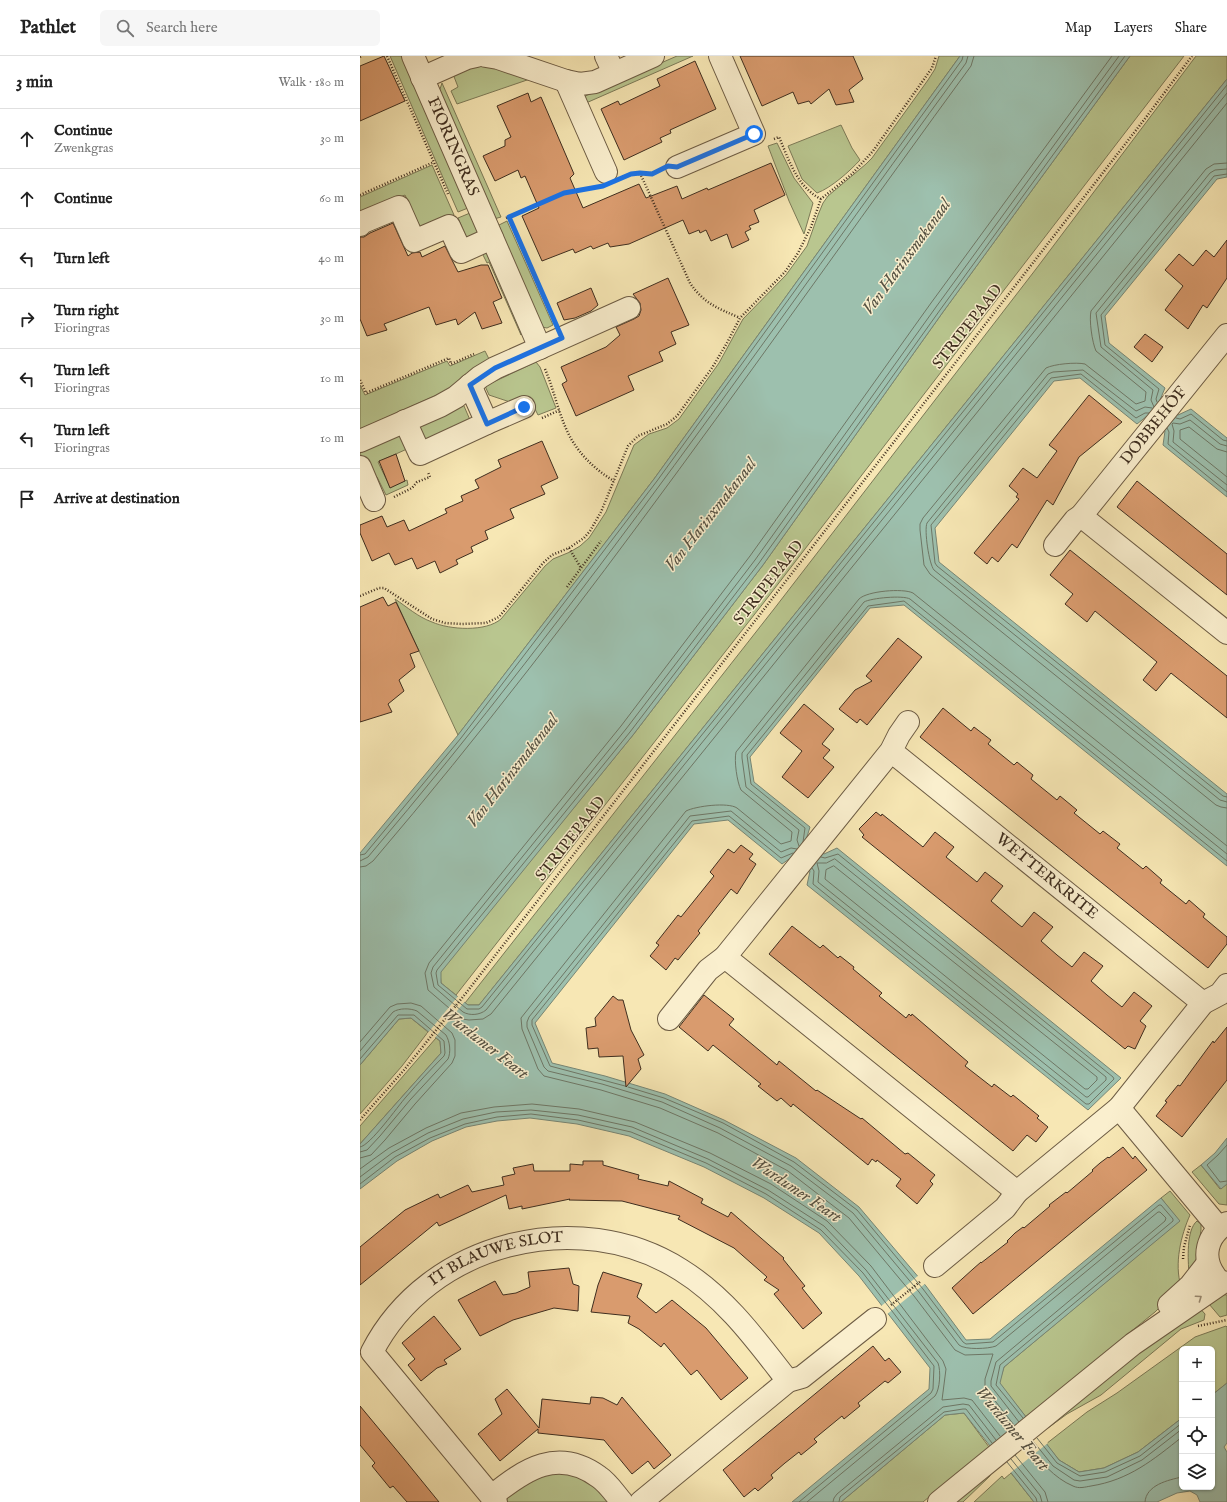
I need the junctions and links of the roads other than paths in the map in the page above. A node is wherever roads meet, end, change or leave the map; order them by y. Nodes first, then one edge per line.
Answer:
1 (413, 56) edge
2 (476, 56) edge
3 (486, 56) edge
4 (653, 56) edge
5 (720, 56) edge
6 (610, 65) edge
7 (422, 78) junction
8 (566, 81) junction
9 (677, 167) road end
10 (609, 179) road end
11 (360, 225) edge
12 (489, 232) junction
13 (629, 308) dead end
14 (1227, 335) edge
15 (538, 349) junction
16 (470, 385) junction
17 (524, 407) dead end
18 (405, 421) junction
19 (487, 424) junction
20 (360, 441) edge
21 (360, 468) edge
22 (374, 500) road end
23 (1081, 516) junction
24 (1055, 545) dead end
25 (1227, 633) edge
26 (908, 722) dead end
27 (891, 751) junction
28 (725, 957) junction
29 (1227, 985) edge
30 (1203, 1002) junction
31 (669, 1019) dead end
32 (1119, 1108) junction
33 (1017, 1192) junction
34 (1223, 1226) edge
35 (1208, 1263) junction
36 (928, 1273) road end
37 (1225, 1283) edge
38 (882, 1313) road end
39 (1133, 1344) junction
40 (788, 1380) junction
41 (494, 1499) edge
42 (622, 1502) edge
43 (641, 1502) edge
44 (939, 1502) edge

1 - 7 street, FIORINGRAS
2 - 7 street
3 - 8 street
4 - 6 street
5 - 9 street
6 - 8 street
7 - 12 street, FIORINGRAS
8 - 10 street
11 - 12 street
12 - 15 street, FIORINGRAS
13 - 15 street
14 - 23 street, DOBBEHÔF
15 - 16 street
16 - 18 street
16 - 19 street
17 - 19 street
18 - 19 street
18 - 20 street
21 - 22 street
23 - 24 street, DOBBEHÔF
23 - 25 street
26 - 27 street
27 - 28 street
27 - 30 street, WETTERKRITE
28 - 31 street
28 - 33 street
29 - 30 street
30 - 32 street
32 - 33 street
32 - 34 street
33 - 36 street
34 - 35 street
35 - 37 street
35 - 39 street
39 -> 37 street
38 - 40 street
39 - 44 street
40 - 41 street, IT BLAUWE SLOT
40 - 43 street
41 - 42 street, IT BLAUWE SLOT

